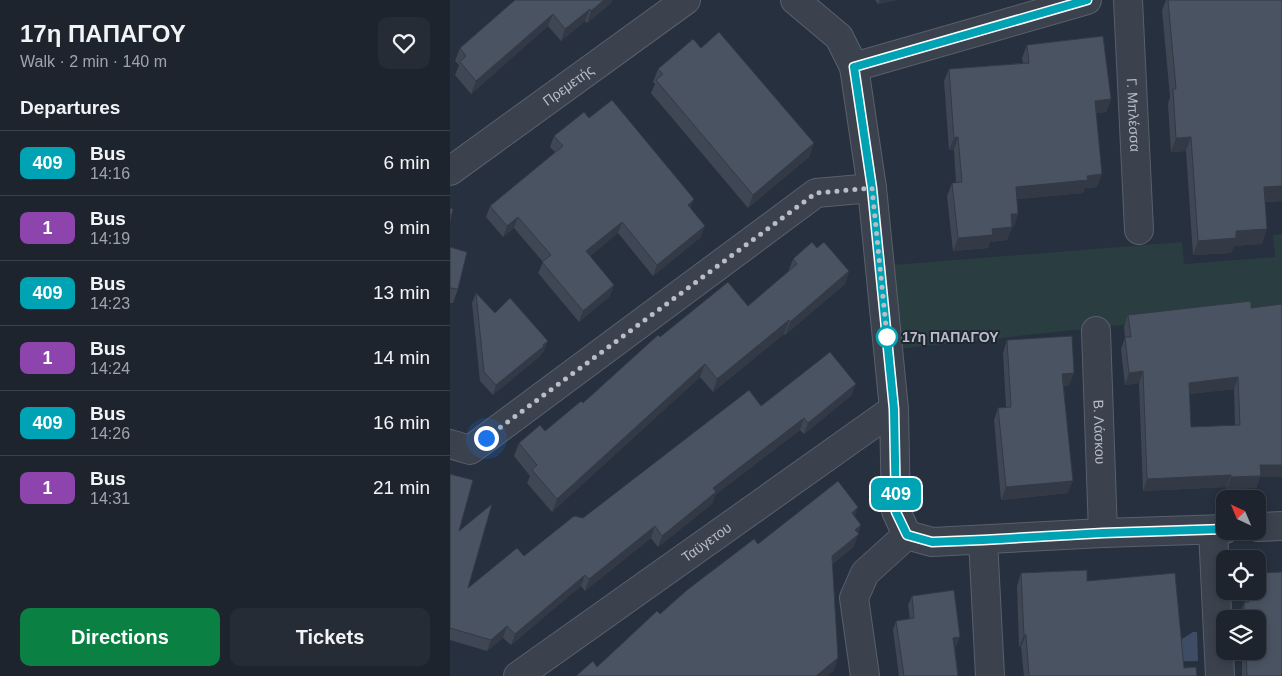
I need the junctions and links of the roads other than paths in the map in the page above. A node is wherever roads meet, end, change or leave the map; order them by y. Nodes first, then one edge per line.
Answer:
1 (686, 0) edge
2 (796, 0) edge
3 (1088, 0) edge
4 (1128, 0) edge
5 (1015, 9) edge
6 (854, 67) junction
7 (450, 171) edge
8 (872, 188) junction
9 (1139, 230) dead end
10 (1096, 331) dead end
11 (894, 409) junction
12 (450, 444) edge
13 (1282, 526) edge
14 (1266, 527) edge
15 (1216, 530) edge
16 (1103, 533) junction
17 (907, 535) junction
18 (983, 540) junction
19 (1219, 540) edge
20 (518, 676) edge
21 (865, 676) edge
22 (990, 676) edge
23 (1220, 676) edge

1 - 7 street, Πρεμετής
2 - 6 street
3 - 5 street
4 - 9 street, Γ. Μπλέσσα
5 - 6 street
6 - 8 street
8 - 11 street
8 - 12 street
10 - 16 street, Β. Λάσκου
11 - 17 street
11 - 20 street, Ταϋγετου
13 - 14 street
15 - 16 street
16 - 18 street
17 - 18 street
17 - 21 street
18 - 22 street
19 - 23 street

